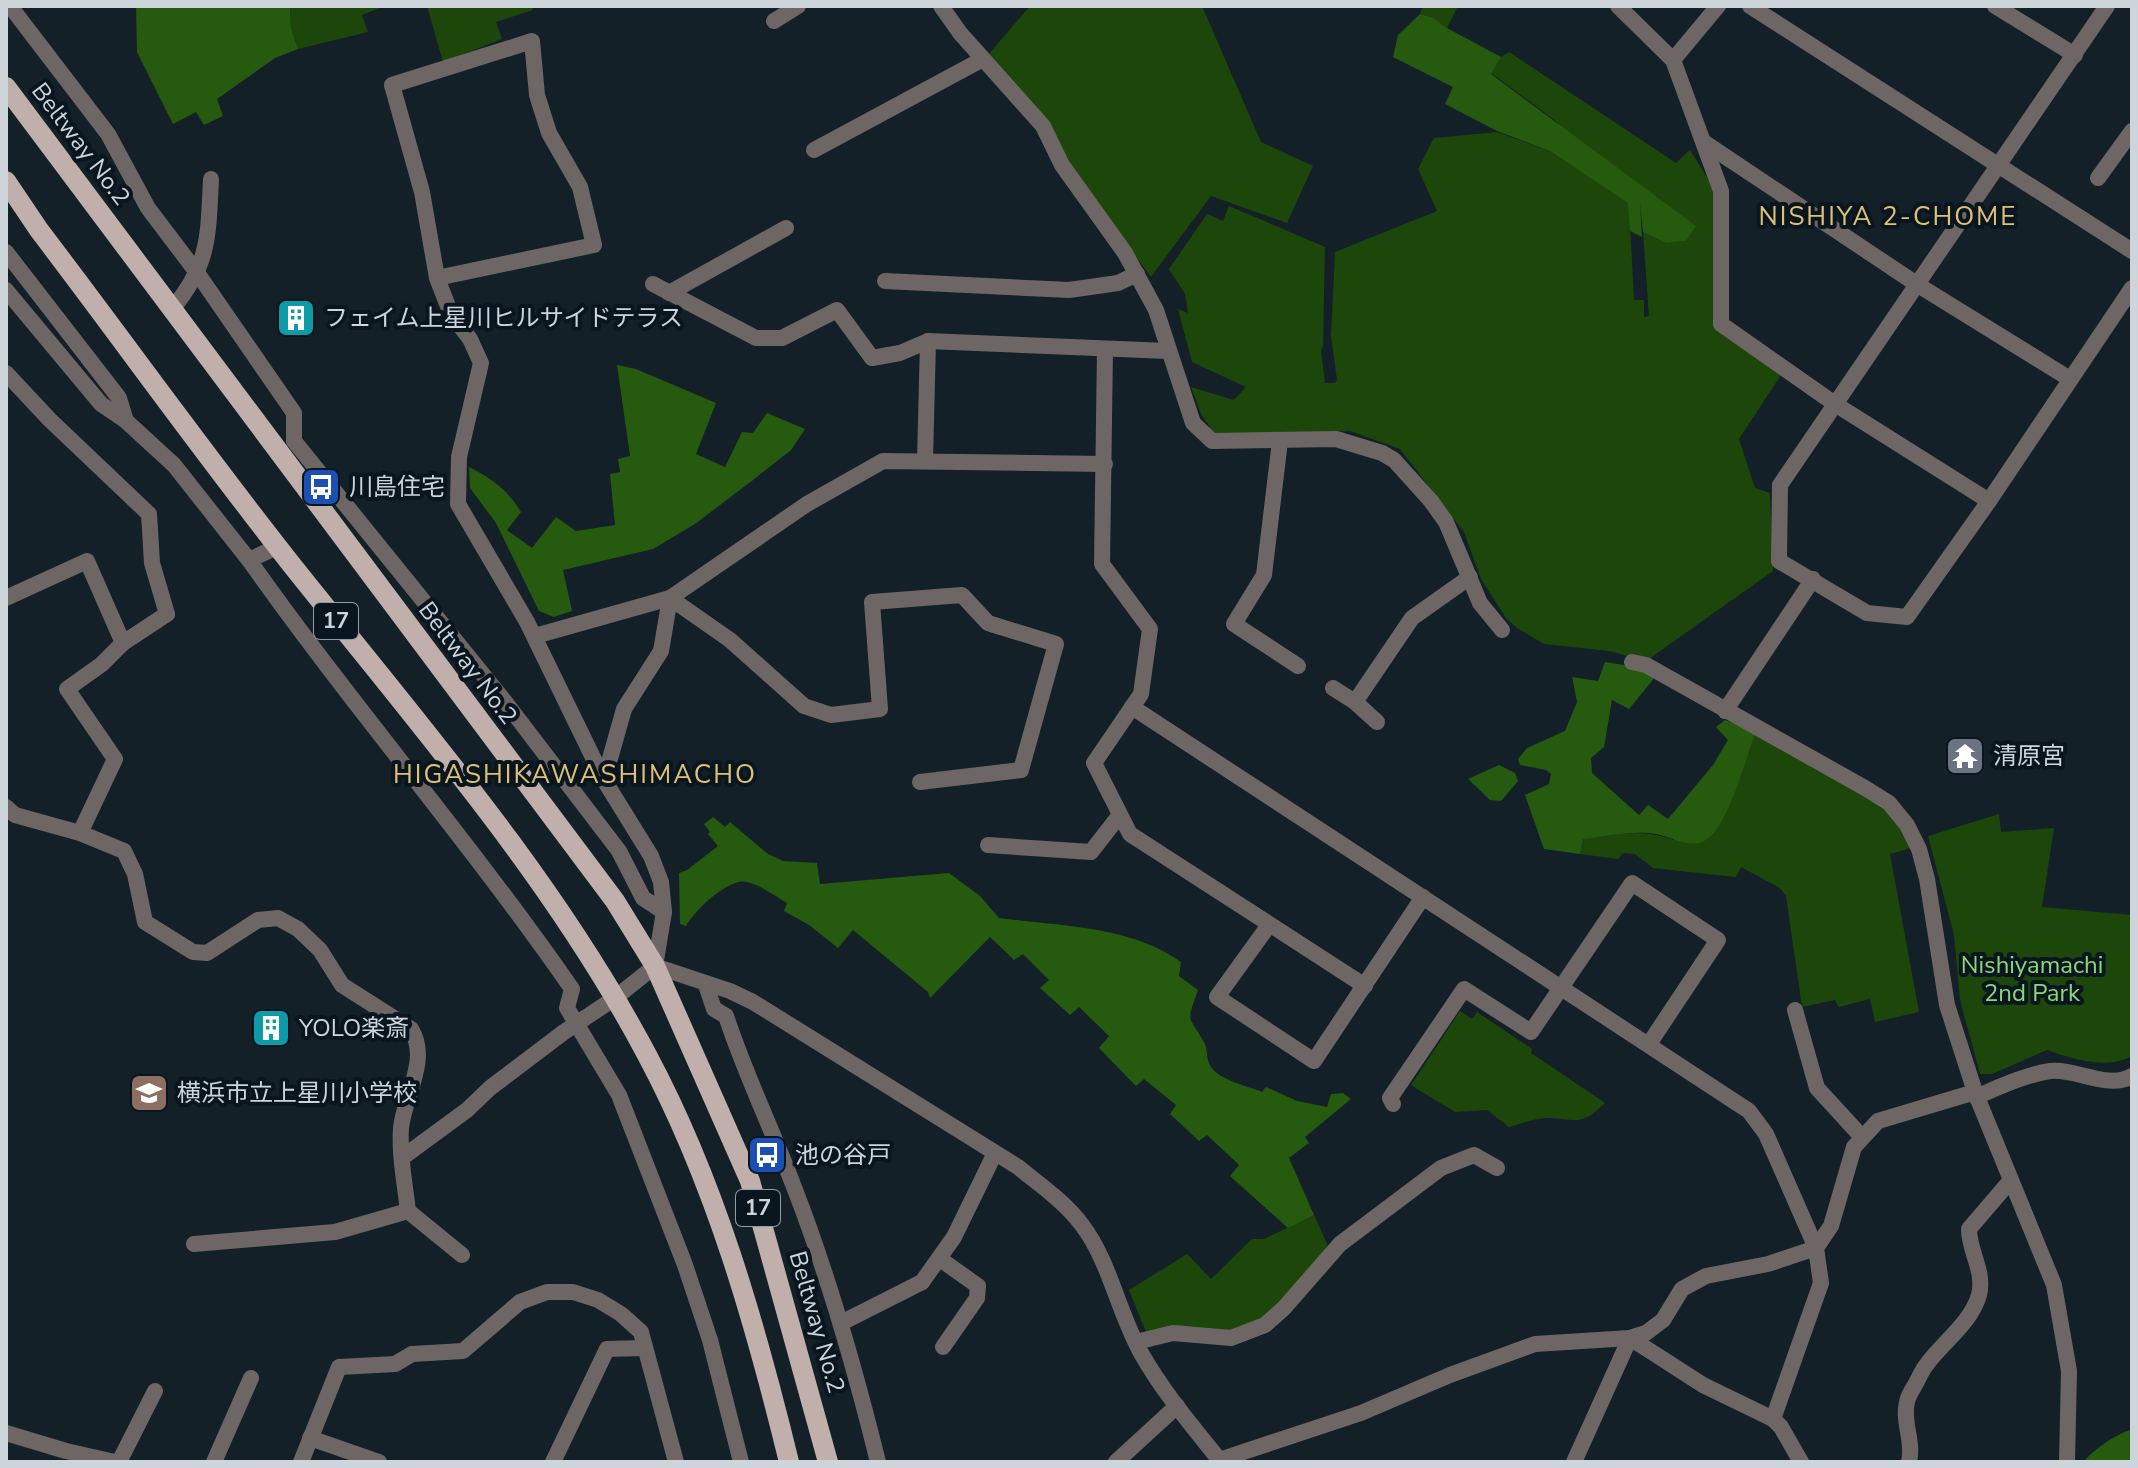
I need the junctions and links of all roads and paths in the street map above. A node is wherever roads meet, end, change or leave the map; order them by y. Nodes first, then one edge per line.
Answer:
1 (10, 6) edge
2 (798, 6) edge
3 (941, 6) edge
4 (1618, 6) edge
5 (1718, 6) edge
6 (1750, 6) edge
7 (1995, 6) edge
8 (2107, 6) edge
9 (774, 21) dead end
10 (2075, 55) junction
11 (983, 59) junction
12 (1673, 60) junction
13 (6, 87) edge
14 (2132, 131) edge
15 (1705, 143) junction
16 (814, 150) dead end
17 (1998, 165) junction
18 (2098, 178) dead end
19 (211, 179) dead end
20 (6, 181) edge
21 (786, 228) dead end
22 (2132, 251) edge
23 (6, 252) edge
24 (198, 274) junction
25 (1137, 274) junction
26 (437, 278) junction
27 (885, 281) dead end
28 (653, 284) dead end
29 (1918, 285) junction
30 (2132, 288) edge
31 (6, 290) edge
32 (669, 293) junction
33 (172, 309) junction
34 (928, 341) junction
35 (1105, 349) junction
36 (1168, 351) junction
37 (6, 373) edge
38 (2070, 379) junction
39 (1835, 404) junction
40 (126, 421) junction
41 (1280, 441) junction
42 (925, 461) junction
43 (1105, 464) junction
44 (1989, 501) junction
45 (277, 547) junction
46 (249, 560) junction
47 (1470, 577) junction
48 (1813, 579) junction
49 (6, 598) edge
50 (670, 598) junction
51 (1502, 630) dead end
52 (535, 636) junction
53 (123, 643) junction
54 (1632, 662) dead end
55 (1298, 666) dead end
56 (1333, 688) dead end
57 (1355, 702) junction
58 (1132, 707) junction
59 (1725, 711) junction
60 (1377, 722) dead end
61 (604, 780) junction
62 (920, 782) dead end
63 (6, 807) edge
64 (1119, 816) junction
65 (80, 833) junction
66 (988, 845) dead end
67 (1423, 897) junction
68 (664, 912) junction
69 (1269, 925) junction
70 (655, 966) junction
71 (706, 985) junction
72 (1365, 986) junction
73 (1562, 987) junction
74 (615, 998) junction
75 (1795, 1010) dead end
76 (578, 1022) junction
77 (1649, 1044) junction
78 (2132, 1076) edge
79 (1976, 1094) junction
80 (1393, 1104) dead end
81 (1861, 1136) junction
82 (995, 1153) junction
83 (403, 1157) junction
84 (1497, 1168) dead end
85 (2011, 1180) junction
86 (408, 1211) junction
87 (194, 1244) dead end
88 (1816, 1248) junction
89 (462, 1255) dead end
90 (940, 1259) junction
91 (841, 1323) junction
92 (1630, 1338) junction
93 (1136, 1342) junction
94 (943, 1347) dead end
95 (645, 1348) junction
96 (251, 1378) dead end
97 (155, 1391) dead end
98 (1177, 1406) junction
99 (1773, 1419) junction
100 (6, 1433) edge
101 (310, 1438) junction
102 (67, 1457) edge
103 (95, 1459) edge
104 (1220, 1461) edge
105 (117, 1462) edge
106 (214, 1462) edge
107 (301, 1462) edge
108 (379, 1462) edge
109 (553, 1462) edge
110 (676, 1462) edge
111 (741, 1462) edge
112 (789, 1462) edge
113 (828, 1462) edge
114 (878, 1462) edge
115 (1116, 1462) edge
116 (1574, 1462) edge
117 (1801, 1462) edge
118 (1909, 1462) edge
119 (2067, 1462) edge

1 - 24 street
2 - 9 street
3 - 11 street
4 - 12 street
5 - 12 street
6 - 17 street
7 - 10 street
8 - 10 street
10 - 17 street
11 - 16 street
11 - 25 street
12 - 15 street
13 - 33 main road, Beltway No.2 / 17
14 - 18 street
15 - 29 street
15 - 39 street
17 - 22 street
17 - 29 street
19 - 24 street
20 - 45 main road, 17
21 - 32 street
23 - 40 street
24 - 33 street
24 - 68 street
25 - 27 street
25 - 36 street
26 - 26 street
26 - 52 street
28 - 32 street
29 - 38 street
29 - 39 street
30 - 38 street
31 - 40 street
32 - 34 street
33 - 70 main road, Beltway No.2 / 17
34 - 35 street
34 - 42 street
35 - 36 street
35 - 43 street
36 - 41 street
37 - 53 street
38 - 44 street
39 - 44 street
39 - 48 street
40 - 46 street
41 - 47 street
41 - 55 street
42 - 43 street
42 - 50 street
43 - 58 street
44 - 48 street
45 - 46 street
45 - 74 main road, 17
46 - 76 street
47 - 51 street
47 - 57 street
48 - 59 street
49 - 53 street
50 - 52 street
50 - 61 street
50 - 62 street
52 - 61 street
53 - 65 street
54 - 59 street
56 - 57 street
57 - 60 street
58 - 64 street
58 - 67 street
59 - 79 street
61 - 68 street
63 - 65 street
64 - 66 street
64 - 69 street
65 - 83 street
67 - 72 street
67 - 73 street
68 - 70 street
69 - 72 street
69 - 72 street
70 - 71 street
70 - 74 street
70 - 113 main road, Beltway No.2 / 17
71 - 82 street
71 - 91 street
73 - 77 street
73 - 77 street
73 - 80 street
74 - 76 street
74 - 112 main road, 17
75 - 81 street
76 - 83 street
76 - 111 street
77 - 88 street
78 - 79 street
79 - 81 street
79 - 85 street
81 - 88 street
82 - 90 street
82 - 93 street
83 - 86 street
84 - 93 street
85 - 118 street
85 - 119 street
86 - 87 street
86 - 89 street
88 - 92 street
88 - 99 street
90 - 91 street
90 - 94 street
91 - 114 street
92 - 99 street
92 - 104 street
92 - 116 street
93 - 98 street
95 - 101 street
95 - 109 street
95 - 110 street
96 - 106 street
97 - 105 street
98 - 104 street
98 - 115 street
99 - 117 street
100 - 102 street
101 - 107 street
101 - 108 street
102 - 103 street
103 - 105 street

